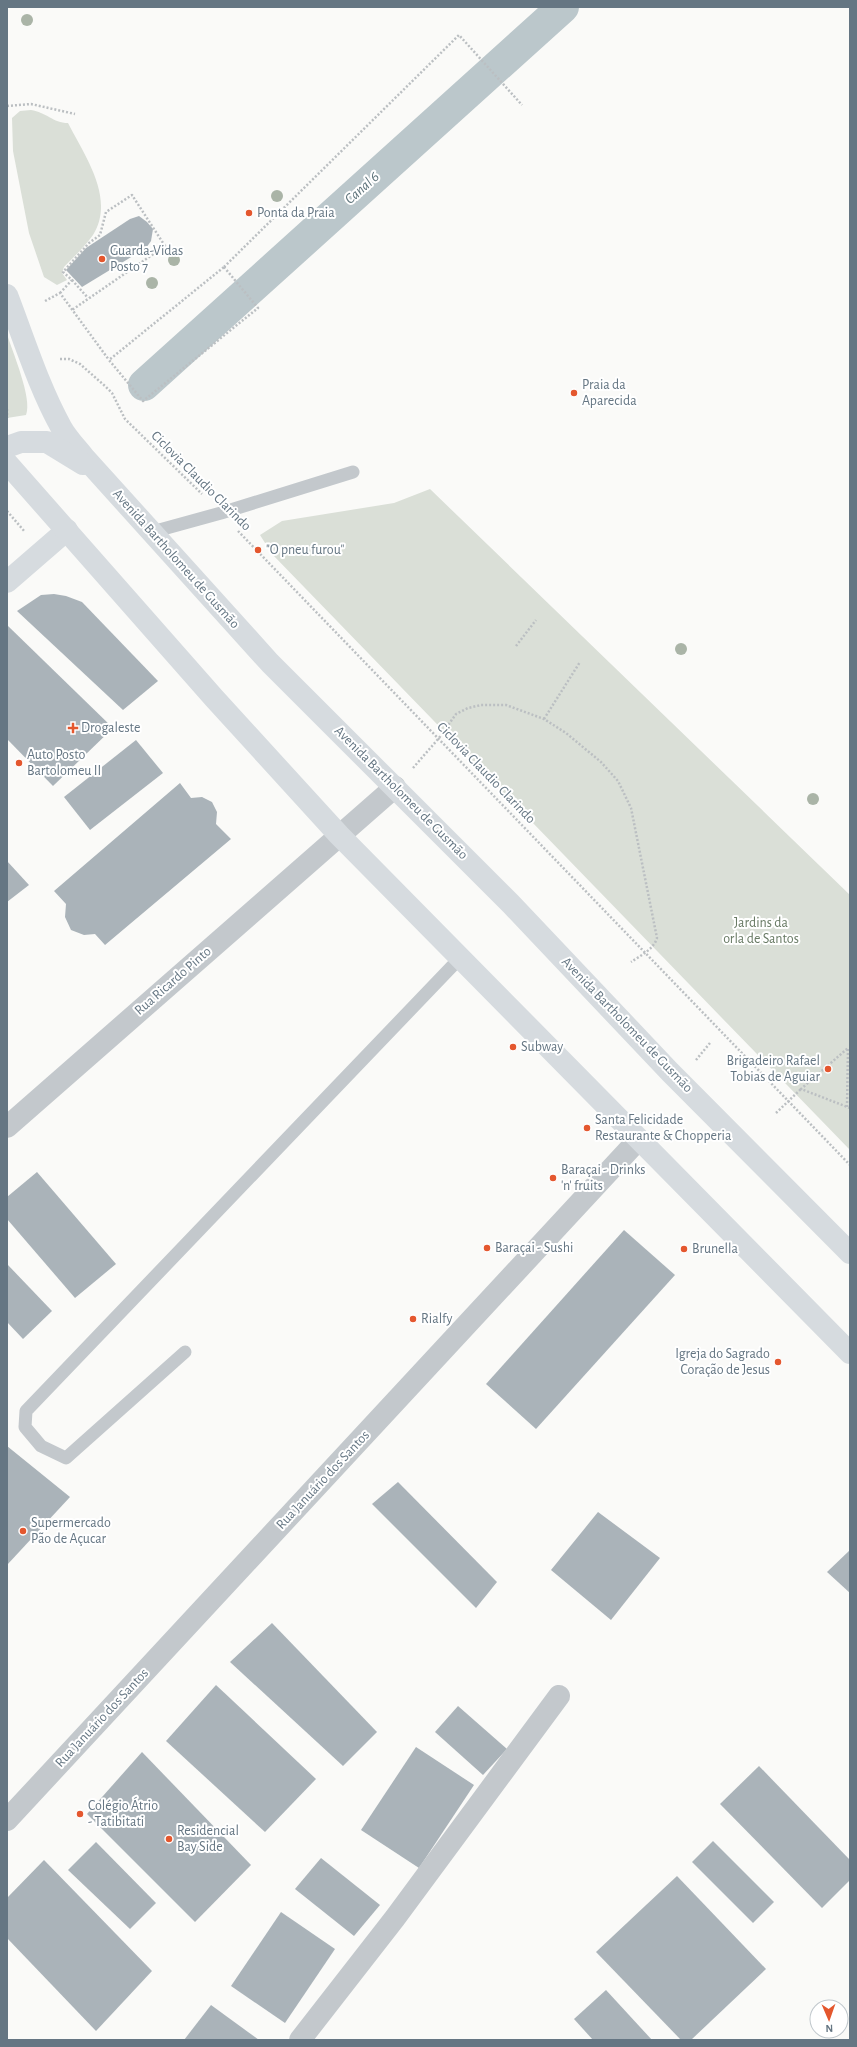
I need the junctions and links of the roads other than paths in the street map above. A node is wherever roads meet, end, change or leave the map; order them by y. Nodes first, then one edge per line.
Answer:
1 (7, 295) edge
2 (55, 435) junction
3 (7, 447) edge
4 (7, 462) edge
5 (353, 472) dead end
6 (67, 530) junction
7 (152, 532) junction
8 (7, 582) edge
9 (395, 787) junction
10 (339, 835) junction
11 (460, 958) junction
12 (7, 1126) edge
13 (638, 1140) junction
14 (850, 1253) edge
15 (185, 1352) dead end
16 (850, 1353) edge
17 (559, 1696) dead end
18 (7, 1820) edge
19 (300, 2040) edge

1 - 2 main road
2 - 3 main road
2 - 7 main road, Avenida Bartholomeu de Gusmão
4 - 6 main road
5 - 7 lane
6 - 8 main road
6 - 10 main road
7 - 9 main road, Avenida Bartholomeu de Gusmão
9 - 10 street, Rua Ricardo Pinto
9 - 14 main road, Avenida Bartholomeu de Gusmão
10 - 11 main road
10 - 12 street, Rua Ricardo Pinto
11 - 13 main road
11 - 15 lane
13 - 16 main road
13 - 18 street, Rua Januário dos Santos
17 - 19 street

